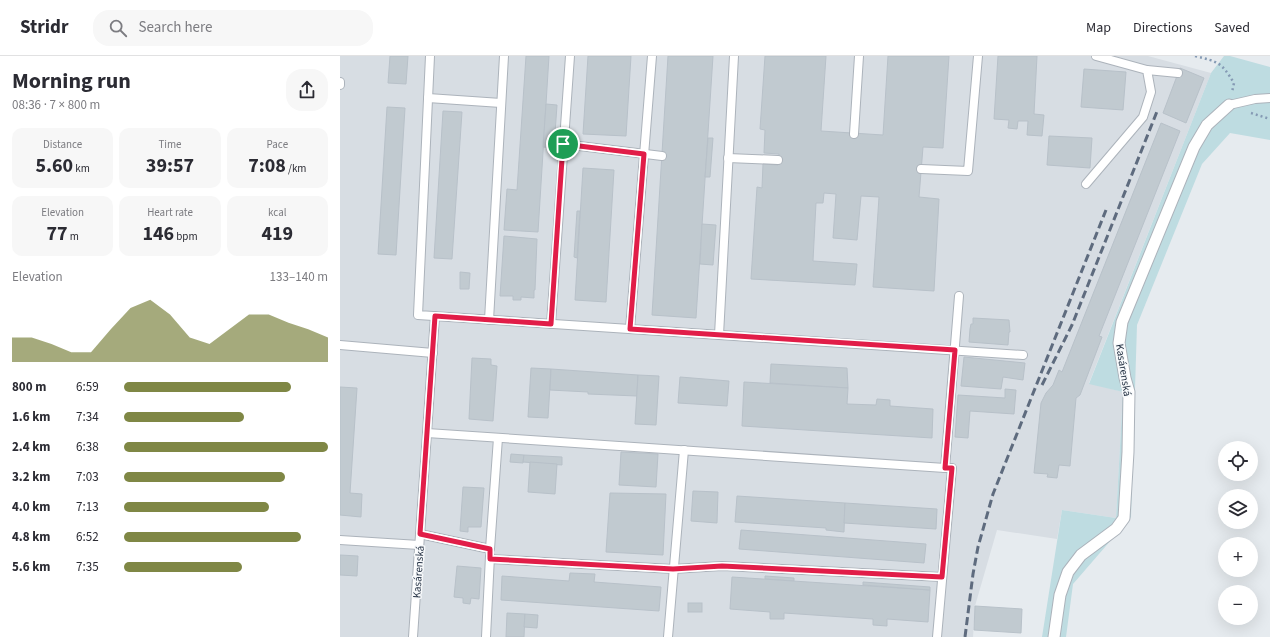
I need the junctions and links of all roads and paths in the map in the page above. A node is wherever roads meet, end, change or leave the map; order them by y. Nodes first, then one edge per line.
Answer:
1 (430, 56) edge
2 (504, 56) edge
3 (570, 56) edge
4 (652, 56) edge
5 (734, 56) edge
6 (859, 56) edge
7 (978, 56) edge
8 (1096, 56) edge
9 (1195, 56) edge
10 (1147, 70) junction
11 (1178, 73) dead end
12 (340, 82) edge
13 (340, 85) edge
14 (428, 98) junction
15 (1270, 98) edge
16 (501, 103) junction
17 (1229, 105) junction
18 (854, 134) dead end
19 (563, 144) junction
20 (644, 154) junction
21 (662, 156) dead end
22 (728, 158) junction
23 (778, 160) dead end
24 (921, 169) dead end
25 (1086, 184) dead end
26 (959, 296) dead end
27 (435, 316) junction
28 (489, 320) junction
29 (551, 324) junction
30 (630, 329) junction
31 (719, 335) junction
32 (340, 345) edge
33 (955, 350) junction
34 (433, 353) junction
35 (1023, 354) dead end
36 (427, 433) junction
37 (498, 438) junction
38 (684, 450) junction
39 (945, 468) junction
40 (420, 534) junction
41 (340, 540) edge
42 (419, 545) junction
43 (490, 549) junction
44 (490, 559) junction
45 (673, 569) junction
46 (942, 577) junction
47 (413, 637) edge
48 (486, 637) edge
49 (668, 637) edge
50 (937, 637) edge
51 (1054, 637) edge

1 - 14 lane
2 - 16 lane
3 - 19 lane
4 - 20 lane
5 - 22 lane
6 - 18 lane
7 - 24 lane
8 - 10 lane
9 - 17 path
10 - 11 lane
10 - 25 lane
12 - 13 lane
14 - 16 lane
14 - 27 lane
15 - 17 lane
16 - 28 lane
17 - 51 street, Kasárenská
19 - 20 lane
19 - 29 lane
20 - 21 lane
20 - 30 lane
22 - 23 lane
22 - 31 lane
26 - 33 lane
27 - 28 lane
27 - 34 lane, Kasárenská
28 - 29 lane
29 - 30 lane
30 - 31 lane
31 - 33 lane
32 - 34 lane
33 - 35 lane
33 - 39 lane
34 - 36 lane, Kasárenská
36 - 37 lane
36 - 40 lane, Kasárenská
37 - 38 lane
37 - 43 lane
38 - 39 lane
38 - 45 lane
39 - 46 lane
40 - 42 lane, Kasárenská
40 - 43 lane
41 - 42 lane
42 - 47 lane, Kasárenská
43 - 44 lane
44 - 45 lane
44 - 48 lane
45 - 46 lane
45 - 49 lane
46 - 50 lane

